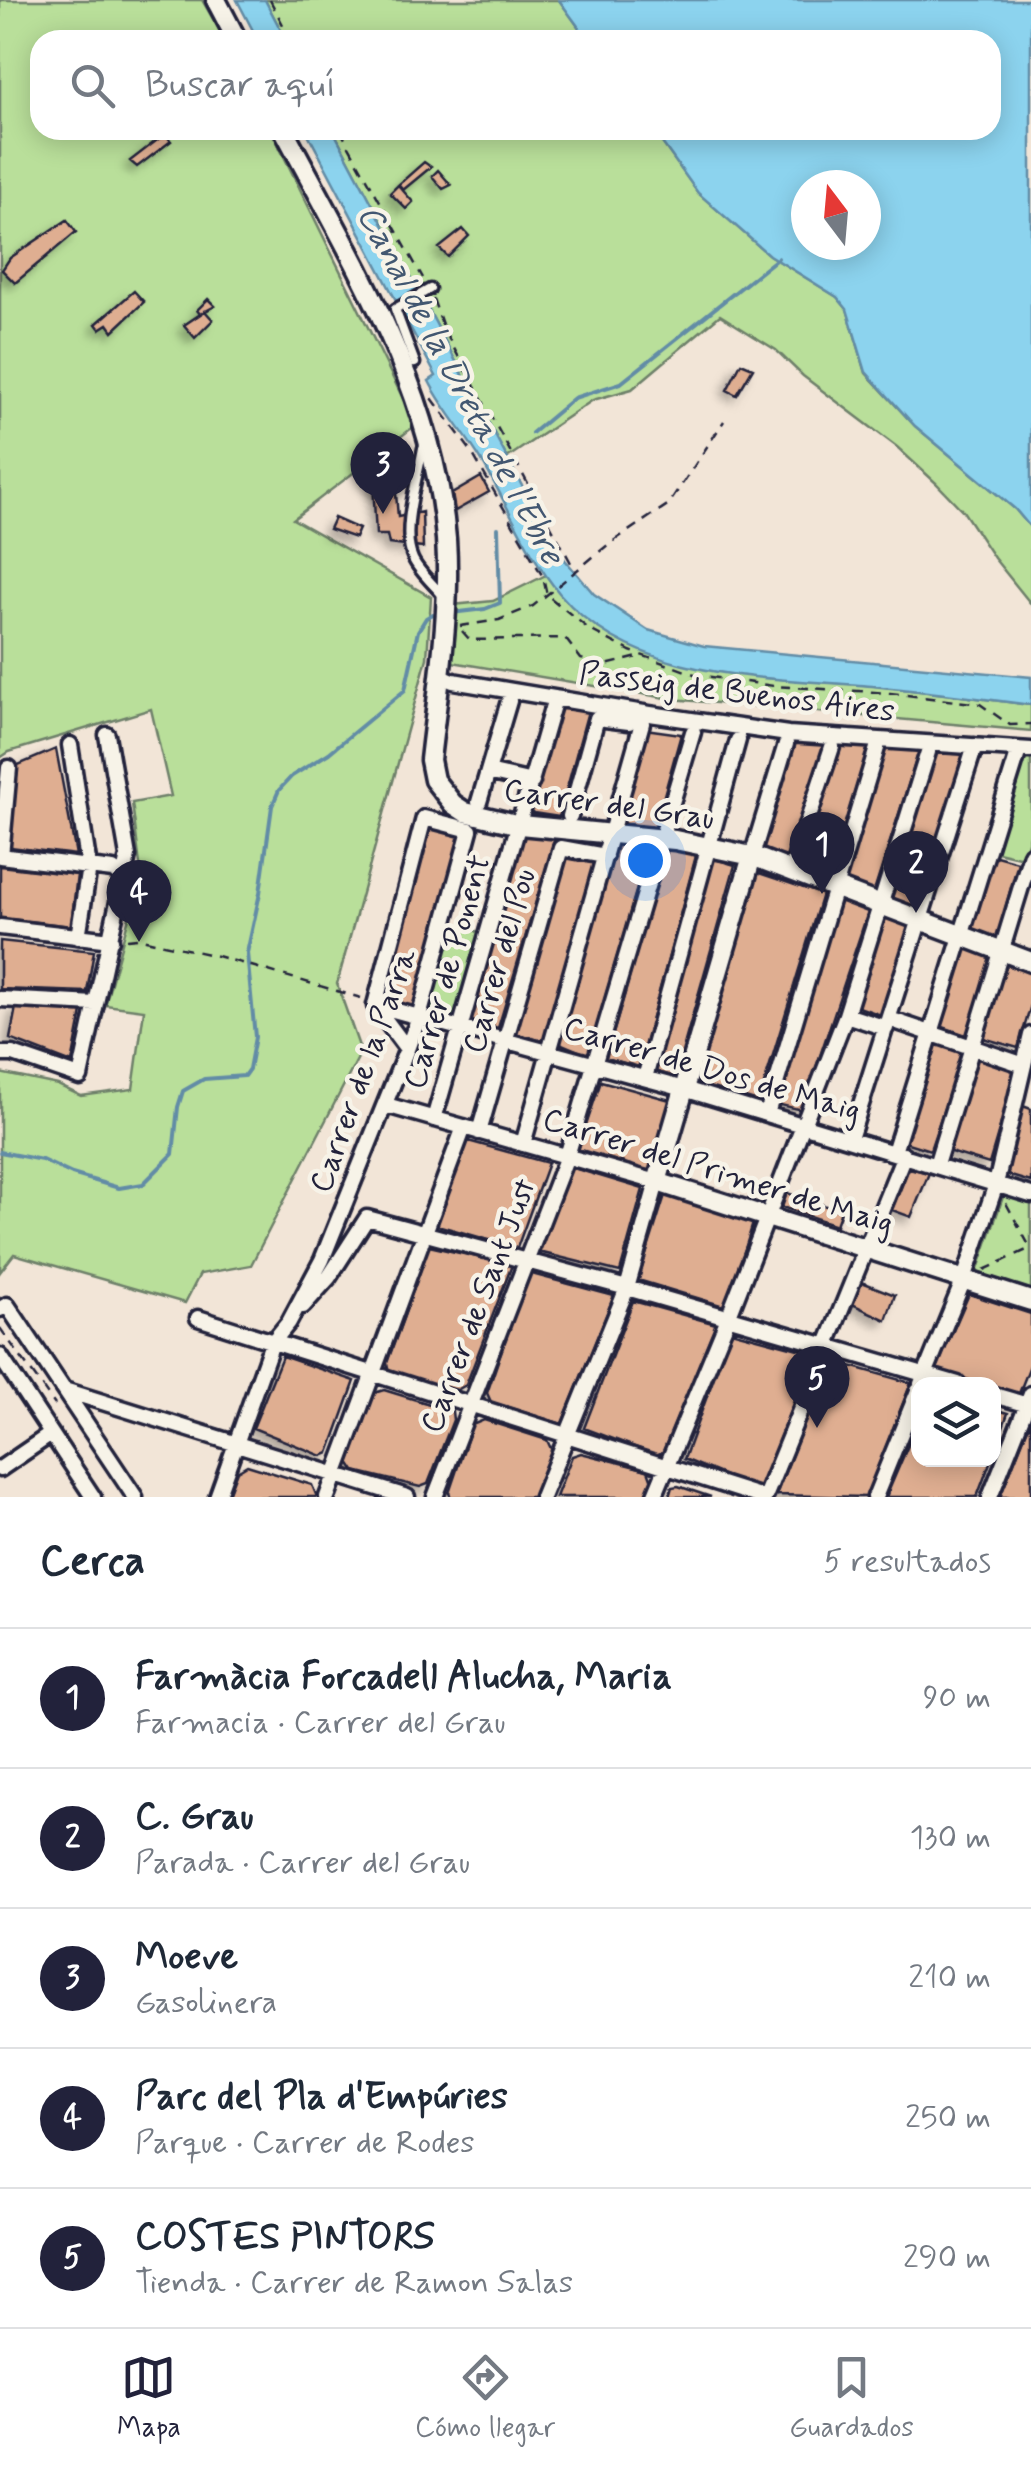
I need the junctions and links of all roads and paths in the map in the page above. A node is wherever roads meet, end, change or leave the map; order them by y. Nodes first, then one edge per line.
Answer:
1 (216, 0) edge
2 (270, 0) edge
3 (232, 30) edge
4 (286, 30) edge
5 (289, 140) edge
6 (346, 140) edge
7 (430, 289) junction
8 (415, 363) dead end
9 (428, 390) dead end
10 (724, 421) dead end
11 (426, 429) junction
12 (576, 572) junction
13 (548, 594) junction
14 (446, 599) junction
15 (643, 656) junction
16 (439, 675) junction
17 (556, 698) junction
18 (509, 701) dead end
19 (640, 718) junction
20 (1031, 724) edge
21 (693, 732) dead end
22 (107, 736) dead end
23 (738, 740) dead end
24 (786, 744) dead end
25 (70, 745) dead end
26 (974, 746) junction
27 (832, 747) dead end
28 (877, 748) dead end
29 (1025, 750) edge
30 (928, 752) dead end
31 (9, 768) dead end
32 (488, 772) junction
33 (532, 782) junction
34 (479, 802) dead end
35 (570, 816) dead end
36 (520, 826) junction
37 (610, 834) junction
38 (661, 839) junction
39 (708, 847) junction
40 (0, 856) edge
41 (605, 856) junction
42 (752, 856) junction
43 (1030, 859) edge
44 (89, 866) junction
45 (791, 872) junction
46 (124, 878) junction
47 (834, 888) junction
48 (880, 907) junction
49 (920, 920) junction
50 (0, 927) edge
51 (78, 936) junction
52 (961, 936) junction
53 (111, 940) junction
54 (1002, 952) junction
55 (1031, 962) edge
56 (0, 999) edge
57 (95, 1004) junction
58 (375, 1006) junction
59 (846, 1015) junction
60 (419, 1017) junction
61 (888, 1023) junction
62 (460, 1028) junction
63 (932, 1034) junction
64 (1031, 1035) edge
65 (506, 1040) junction
66 (973, 1048) junction
67 (407, 1049) junction
68 (550, 1052) junction
69 (0, 1054) edge
70 (595, 1065) junction
71 (1024, 1066) junction
72 (645, 1078) junction
73 (684, 1089) junction
74 (386, 1105) junction
75 (767, 1114) junction
76 (434, 1119) junction
77 (805, 1125) junction
78 (471, 1129) junction
79 (850, 1139) junction
80 (522, 1144) junction
81 (899, 1153) junction
82 (568, 1156) junction
83 (936, 1165) junction
84 (657, 1182) junction
85 (996, 1184) junction
86 (1031, 1195) edge
87 (768, 1216) junction
88 (426, 1233) junction
89 (868, 1248) junction
90 (1031, 1248) edge
91 (525, 1260) junction
92 (964, 1279) junction
93 (627, 1288) junction
94 (1031, 1300) edge
95 (0, 1309) edge
96 (198, 1318) dead end
97 (728, 1318) junction
98 (289, 1322) junction
99 (0, 1328) edge
100 (272, 1342) junction
101 (828, 1345) junction
102 (0, 1356) edge
103 (374, 1375) junction
104 (925, 1377) edge
105 (911, 1379) edge
106 (6, 1380) edge
107 (64, 1390) junction
108 (1001, 1396) edge
109 (1030, 1402) edge
110 (469, 1405) junction
111 (911, 1410) edge
112 (63, 1415) dead end
113 (51, 1434) junction
114 (567, 1436) junction
115 (237, 1444) junction
116 (666, 1467) junction
117 (0, 1469) edge
118 (336, 1475) junction
119 (92, 1497) edge
120 (135, 1497) edge
121 (217, 1497) edge
122 (328, 1497) edge
123 (407, 1497) edge
124 (436, 1497) edge
125 (542, 1497) edge
126 (654, 1497) edge
127 (763, 1497) edge
128 (875, 1497) edge
129 (990, 1497) edge

1 - 3 street
2 - 4 path
5 - 11 street
6 - 7 path
7 - 8 lane
7 - 12 path
9 - 13 path
10 - 12 path
11 - 14 street
11 - 14 lane
12 - 13 path
13 - 15 path
13 - 15 path
14 - 16 street
15 - 20 path
16 - 17 street, Passeig de Buenos Aires
16 - 36 street, Carrer del Grau
17 - 19 street, Passeig de Buenos Aires
17 - 33 street, Carrer de Ponent
18 - 32 street
19 - 26 street, Passeig de Buenos Aires
19 - 35 street
19 - 37 street
21 - 38 street, Carrer de Sant Just
22 - 46 street
23 - 39 street
24 - 42 street
25 - 44 street
26 - 29 street, Passeig de Buenos Aires
26 - 49 street
27 - 45 street
28 - 47 street
29 - 52 street
30 - 48 street
31 - 40 street
32 - 33 street
32 - 34 street
33 - 36 street, Carrer de Ponent
36 - 37 street, Carrer del Grau
36 - 62 street, Carrer de Ponent
37 - 38 street, Carrer del Grau
37 - 41 street
38 - 39 street, Carrer del Grau
38 - 70 street, Carrer de Sant Just
39 - 42 street, Carrer del Grau
39 - 72 street
40 - 44 street
41 - 65 street, Carrer del Pou
41 - 68 street
42 - 45 street, Carrer del Grau
42 - 73 street
43 - 54 street
44 - 46 street
44 - 51 street
45 - 47 street, Carrer del Grau
46 - 53 street
47 - 48 street, Carrer del Grau
47 - 75 street
48 - 49 street, Carrer del Grau
48 - 59 street
49 - 52 street, Carrer del Grau
49 - 61 street
50 - 51 street
51 - 53 street
52 - 54 street, Carrer del Grau
52 - 63 street
53 - 57 street
53 - 58 path
54 - 55 street, Carrer del Grau
54 - 66 street
56 - 57 street
57 - 69 street
58 - 60 street, Carrer de Dos de Maig
58 - 60 street, Carrer de la Parra
58 - 67 street
59 - 61 street
59 - 77 street
60 - 62 street, Carrer de Dos de Maig
60 - 67 street, Carrer de la Parra
61 - 63 street
61 - 79 street
62 - 65 street, Carrer de Dos de Maig
62 - 76 street, Carrer de Ponent
63 - 66 street
63 - 81 street
64 - 71 street
65 - 68 street, Carrer de Dos de Maig
65 - 78 street, Carrer del Pou
66 - 71 street
66 - 83 street
67 - 74 street, Carrer de la Parra
68 - 70 street, Carrer de Dos de Maig
68 - 80 street
70 - 72 street, Carrer de Dos de Maig
70 - 82 street, Carrer de Sant Just
71 - 85 street
72 - 73 street, Carrer de Dos de Maig
73 - 75 street, Carrer de Dos de Maig
73 - 84 street
74 - 76 street, Carrer del Primer de Maig
74 - 98 street, Carrer de la Parra
75 - 77 street, Carrer de Dos de Maig
76 - 78 street, Carrer del Primer de Maig
77 - 79 street, Carrer de Dos de Maig
77 - 87 street
78 - 80 street, Carrer del Primer de Maig
78 - 88 street, Carrer del Pou
79 - 81 street, Carrer de Dos de Maig
80 - 82 street, Carrer del Primer de Maig
81 - 83 street, Carrer de Dos de Maig
81 - 89 street
82 - 84 street, Carrer del Primer de Maig
82 - 91 street, Carrer de Sant Just
83 - 85 street, Carrer de Dos de Maig
84 - 87 street, Carrer del Primer de Maig
84 - 93 street
85 - 86 street, Carrer de Dos de Maig
85 - 90 path
85 - 92 street
87 - 89 street, Carrer del Primer de Maig
87 - 97 street
88 - 91 street
88 - 98 street, Carrer de la Parra
88 - 103 street, Carrer del Pou
89 - 92 street, Carrer del Primer de Maig
89 - 101 street
90 - 92 path
91 - 93 street
91 - 110 street, Carrer de Sant Just
92 - 94 street, Carrer del Primer de Maig
92 - 104 street
93 - 97 street
93 - 114 street
95 - 107 street
96 - 100 street
97 - 101 street
97 - 116 street
98 - 100 street, Carrer de la Parra
99 - 112 path
100 - 103 street
100 - 115 street
101 - 105 street
101 - 127 street
102 - 106 street
103 - 110 street
103 - 118 street, Carrer del Pou
106 - 113 street
107 - 115 street
107 - 120 street
108 - 109 street
109 - 129 street
110 - 114 street
110 - 124 street, Carrer de Sant Just
111 - 128 street
113 - 117 street
113 - 119 street
114 - 116 street
114 - 125 street
115 - 118 street
115 - 121 street
116 - 126 street
116 - 127 street
118 - 122 street, Carrer del Pou
118 - 123 street

